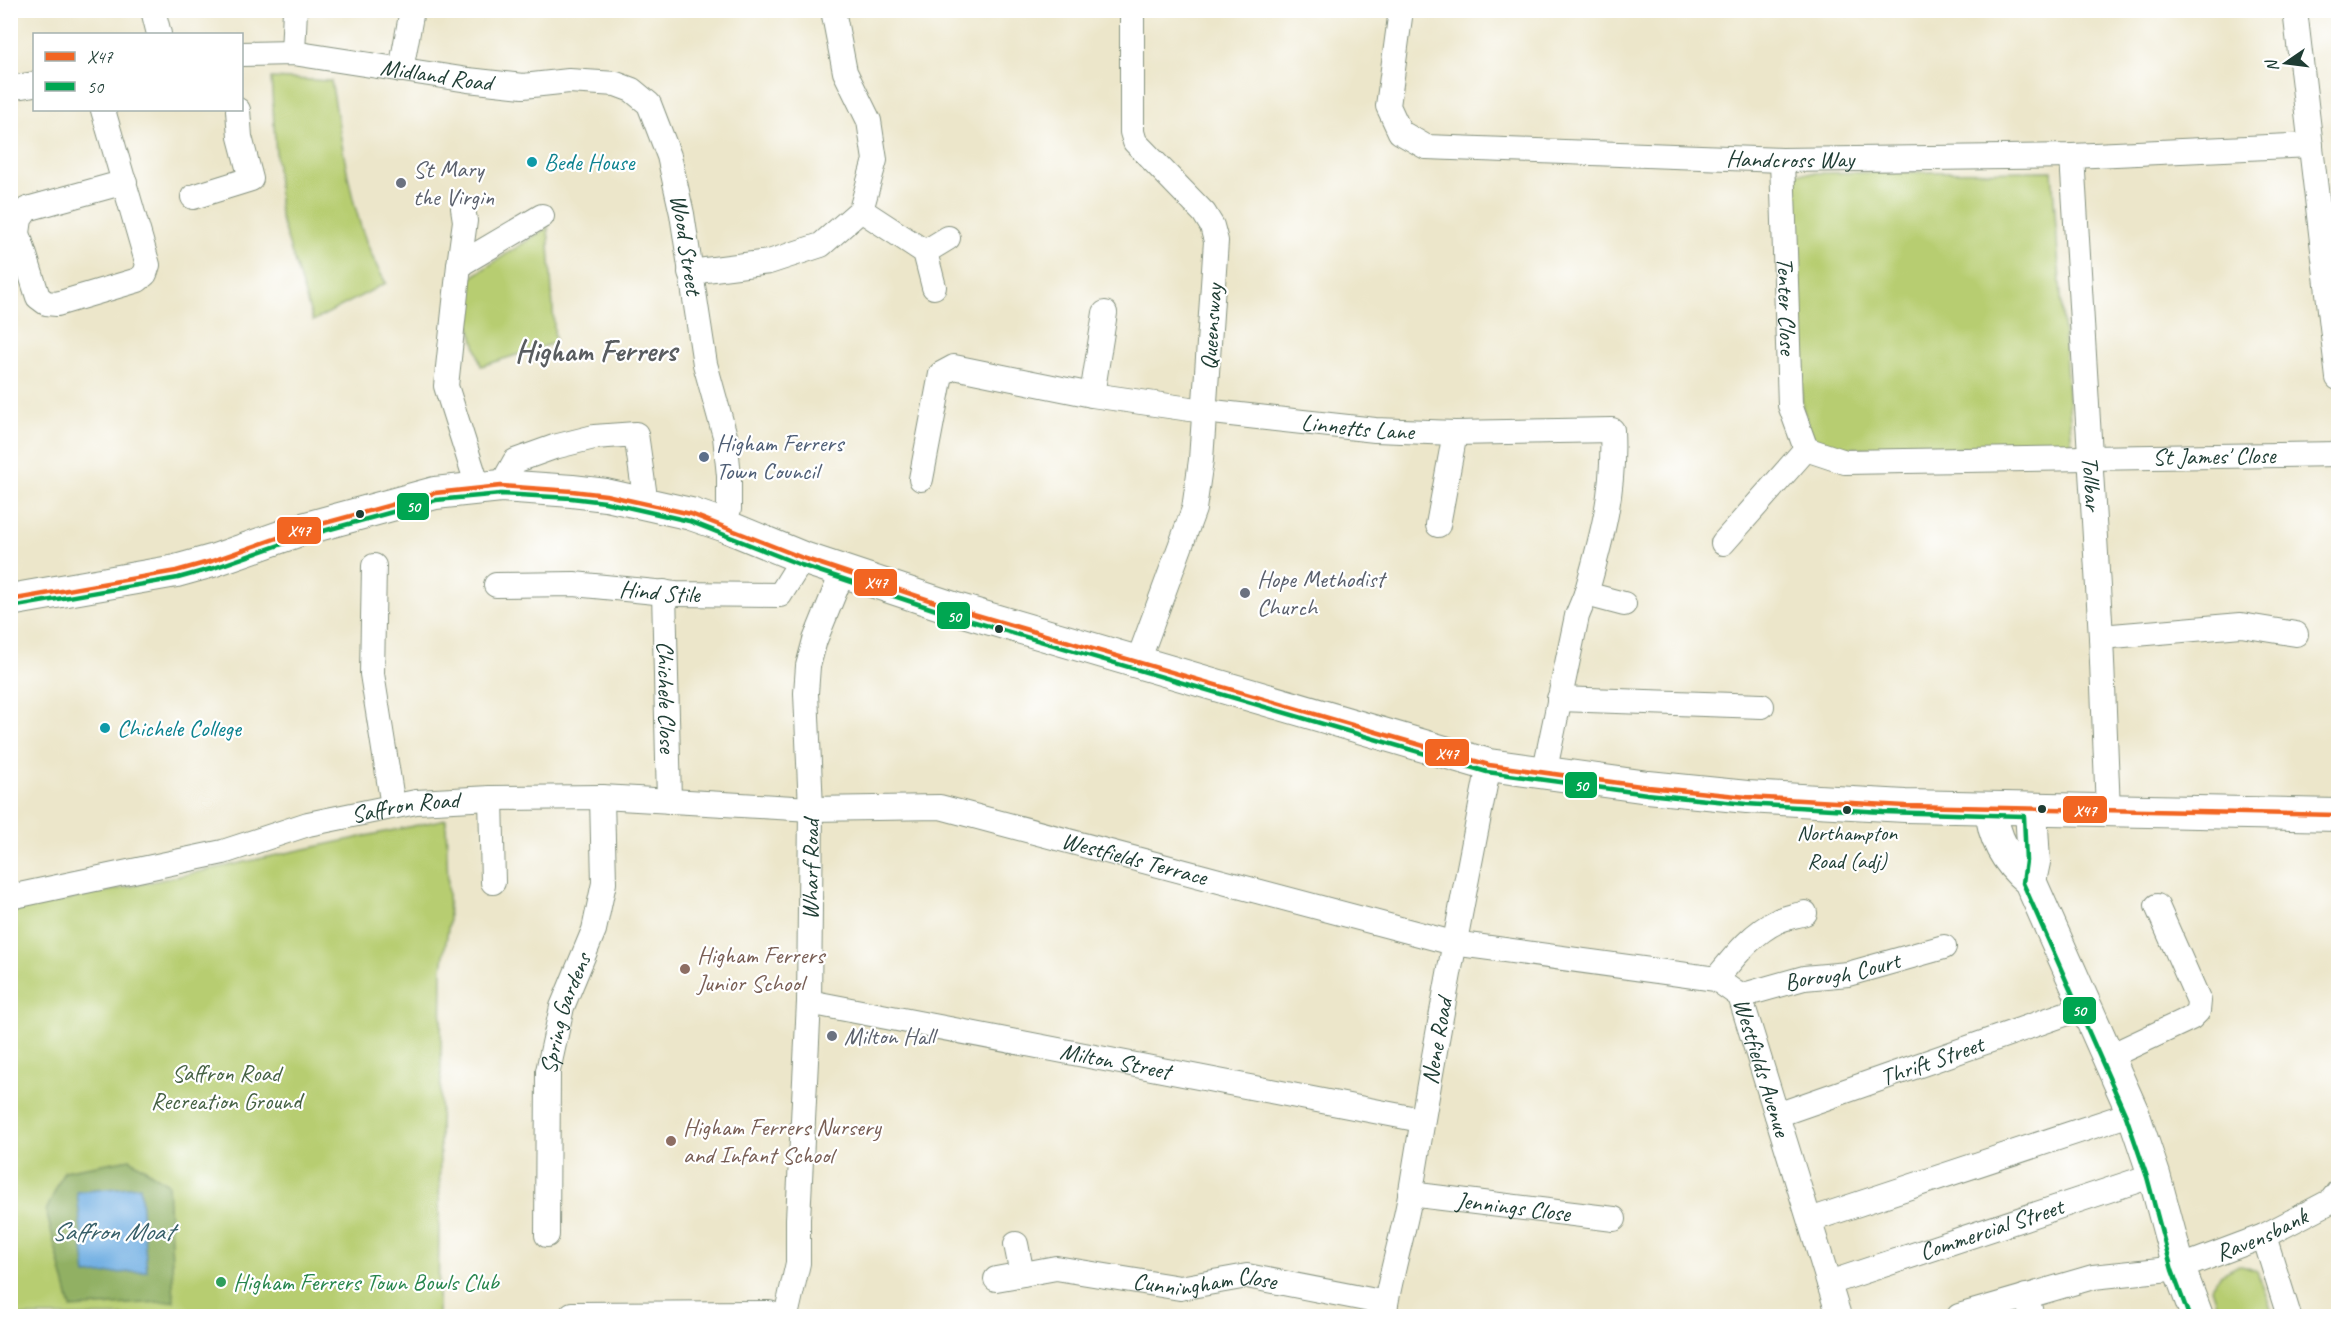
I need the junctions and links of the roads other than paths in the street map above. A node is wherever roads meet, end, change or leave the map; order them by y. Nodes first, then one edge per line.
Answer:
1 (153, 10) edge
2 (295, 10) edge
3 (412, 10) edge
4 (834, 10) edge
5 (1132, 10) edge
6 (1401, 10) edge
7 (2295, 10) edge
8 (159, 33) edge
9 (293, 53) junction
10 (243, 54) edge
11 (401, 70) junction
12 (33, 84) edge
13 (10, 88) edge
14 (632, 90) joint
15 (103, 111) edge
16 (238, 111) edge
17 (2311, 145) junction
18 (2072, 156) junction
19 (1782, 160) junction
20 (125, 182) junction
21 (193, 197) dead end
22 (463, 208) dead end
23 (861, 210) junction
24 (542, 216) dead end
25 (948, 238) dead end
26 (925, 252) junction
27 (459, 265) junction
28 (690, 272) junction
29 (934, 286) dead end
30 (1105, 313) dead end
31 (2338, 378) edge
32 (1092, 395) junction
33 (1204, 411) junction
34 (1455, 434) junction
35 (1806, 449) junction
36 (2338, 454) edge
37 (2090, 459) junction
38 (921, 479) dead end
39 (489, 487) junction
40 (646, 504) junction
41 (723, 525) junction
42 (1438, 525) dead end
43 (1723, 543) dead end
44 (803, 558) junction
45 (374, 566) dead end
46 (843, 571) junction
47 (496, 585) dead end
48 (664, 592) junction
49 (1586, 594) junction
50 (10, 600) edge
51 (1623, 604) dead end
52 (2296, 634) dead end
53 (2101, 637) junction
54 (1137, 664) junction
55 (1559, 699) junction
56 (1762, 706) dead end
57 (1489, 765) junction
58 (1544, 774) junction
59 (602, 797) junction
60 (490, 798) junction
61 (669, 801) junction
62 (393, 806) junction
63 (1991, 808) junction
64 (2031, 808) junction
65 (811, 809) junction
66 (2108, 810) junction
67 (2338, 815) edge
68 (2030, 881) junction
69 (493, 882) dead end
70 (10, 897) edge
71 (2157, 906) dead end
72 (1805, 913) dead end
73 (1453, 943) junction
74 (1944, 946) dead end
75 (1716, 979) junction
76 (1740, 996) junction
77 (809, 1002) junction
78 (2085, 1007) junction
79 (2108, 1058) junction
80 (2133, 1113) junction
81 (1777, 1115) junction
82 (1421, 1120) junction
83 (2154, 1175) junction
84 (2338, 1192) edge
85 (1410, 1194) junction
86 (1614, 1219) dead end
87 (1809, 1220) junction
88 (547, 1235) dead end
89 (2264, 1236) junction
90 (1016, 1244) dead end
91 (2179, 1268) junction
92 (1022, 1274) junction
93 (996, 1279) dead end
94 (1829, 1282) junction
95 (2029, 1306) edge
96 (1385, 1310) edge
97 (572, 1314) dead end
98 (777, 1317) edge
99 (786, 1317) edge
100 (1839, 1317) edge
101 (1959, 1317) edge
102 (2197, 1317) edge
103 (2289, 1317) edge

1 - 8 street
2 - 9 street
3 - 11 street
4 - 23 street
5 - 33 street, Queensway
6 - 19 street, Handcross Way
7 - 17 street
9 - 10 street, Midland Road
9 - 11 street, Midland Road
11 - 14 street, Midland Road
12 - 13 street
14 - 28 street, Wood Street
15 - 20 street
16 - 21 street
17 - 18 street, Handcross Way
17 - 31 street
18 - 19 street, Handcross Way
18 - 37 street, Tollbar
19 - 35 street, Tenter Close
20 - 20 street
22 - 27 street
23 - 26 street
23 - 28 street
24 - 27 street
25 - 26 street
26 - 29 street
27 - 39 street
28 - 41 street, Wood Street
30 - 32 street
32 - 33 street, Linnetts Lane
32 - 38 street, Linnetts Lane
33 - 34 street, Linnetts Lane
33 - 54 street, Queensway
34 - 42 street
34 - 49 street, Linnetts Lane
35 - 37 street
35 - 43 street
36 - 37 street, St James' Close
37 - 53 street, Tollbar
39 - 40 main road
39 - 40 street
39 - 50 main road
40 - 41 main road
41 - 44 main road
44 - 46 main road
44 - 48 street, Hind Stile
45 - 62 street
46 - 54 main road
46 - 65 street, Wharf Road
47 - 48 street, Hind Stile
48 - 61 street, Chichele Close
49 - 51 street
49 - 55 street, Linnetts Lane
52 - 53 street
53 - 66 street, Tollbar
54 - 57 main road
55 - 56 street
55 - 58 street, Linnetts Lane
57 - 58 main road
57 - 73 street, Nene Road
58 - 63 main road
59 - 60 street, Saffron Road
59 - 61 street, Saffron Road
59 - 88 street, Spring Gardens
60 - 62 street, Saffron Road
60 - 69 street
61 - 65 street, Saffron Road
62 - 70 street, Saffron Road
63 - 64 main road
63 - 68 main road
64 - 66 main road
64 - 68 main road
65 - 73 street, Westfields Terrace
65 - 77 street, Wharf Road
66 - 67 main road
68 - 78 main road
71 - 79 street
72 - 75 street
73 - 75 street, Westfields Avenue
73 - 82 street, Nene Road
74 - 76 street, Borough Court
75 - 76 street, Westfields Avenue
76 - 81 street, Westfields Avenue
77 - 82 street, Milton Street
77 - 99 street, Wharf Road
78 - 79 main road
78 - 81 street, Thrift Street
79 - 80 main road
80 - 83 main road
80 - 87 street
81 - 87 street, Westfields Avenue
82 - 85 street, Nene Road
83 - 91 main road
83 - 94 street, Commercial Street
84 - 89 street, Ravensbank
85 - 86 street, Jennings Close
85 - 96 street, Nene Road
87 - 94 street, Westfields Avenue
89 - 91 street, Ravensbank
89 - 103 street
90 - 92 street
91 - 95 street, Ravensbank
91 - 102 main road
92 - 93 street, Cunningham Close
92 - 96 street, Cunningham Close
94 - 100 street, Westfields Avenue
95 - 101 street, Ravensbank
97 - 98 street

